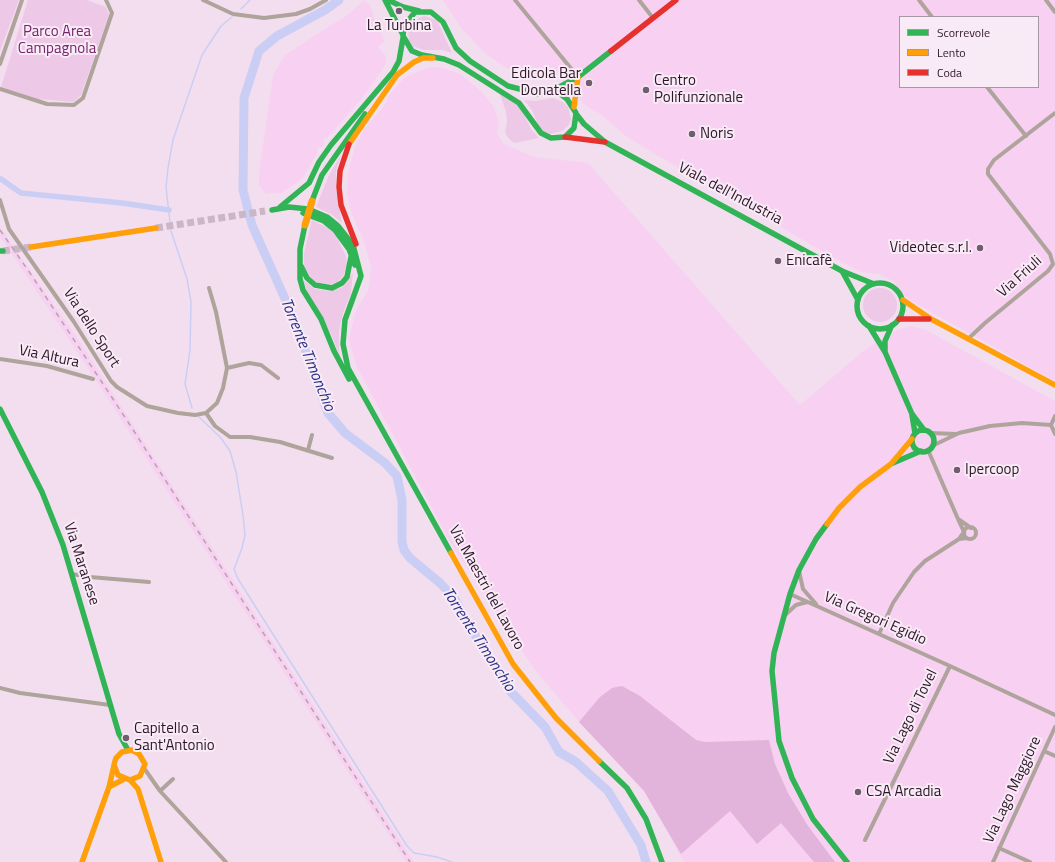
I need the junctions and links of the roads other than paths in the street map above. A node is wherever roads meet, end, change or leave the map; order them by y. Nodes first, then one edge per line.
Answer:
1 (22, 0) edge
2 (106, 0) edge
3 (203, 0) edge
4 (326, 0) edge
5 (385, 0) edge
6 (388, 0) edge
7 (515, 0) edge
8 (639, 0) edge
9 (676, 0) edge
10 (919, 0) edge
11 (1046, 0) edge
12 (419, 11) junction
13 (1055, 12) edge
14 (931, 16) edge
15 (653, 18) junction
16 (403, 35) junction
17 (433, 58) junction
18 (0, 64) edge
19 (395, 74) junction
20 (578, 77) junction
21 (988, 88) edge
22 (0, 89) edge
23 (552, 91) junction
24 (575, 111) junction
25 (1055, 113) edge
26 (1026, 136) junction
27 (565, 137) junction
28 (605, 142) junction
29 (0, 200) edge
30 (271, 210) junction
31 (156, 228) tunnel mouth
32 (31, 247) tunnel mouth
33 (349, 249) junction
34 (299, 262) junction
35 (842, 270) junction
36 (361, 276) junction
37 (874, 284) junction
38 (210, 288) dead end
39 (353, 299) junction
40 (858, 300) junction
41 (903, 300) junction
42 (899, 319) junction
43 (931, 319) junction
44 (869, 326) junction
45 (892, 326) junction
46 (970, 338) junction
47 (884, 352) junction
48 (0, 360) edge
49 (227, 368) junction
50 (278, 378) dead end
51 (93, 379) dead end
52 (1055, 385) edge
53 (0, 409) edge
54 (203, 413) junction
55 (912, 414) junction
56 (1055, 416) edge
57 (1051, 425) junction
58 (381, 429) junction
59 (927, 431) junction
60 (959, 434) junction
61 (1055, 434) edge
62 (312, 435) dead end
63 (913, 436) junction
64 (930, 448) junction
65 (308, 450) junction
66 (921, 451) junction
67 (332, 458) dead end
68 (891, 464) junction
69 (958, 519) junction
70 (971, 528) junction
71 (964, 532) junction
72 (967, 538) junction
73 (959, 539) junction
74 (799, 570) junction
75 (72, 574) junction
76 (149, 582) dead end
77 (790, 594) junction
78 (807, 602) junction
79 (820, 607) junction
80 (783, 617) junction
81 (879, 634) junction
82 (950, 666) junction
83 (0, 688) edge
84 (110, 705) junction
85 (1055, 715) edge
86 (1055, 727) edge
87 (125, 751) junction
88 (1044, 751) junction
89 (1055, 756) edge
90 (114, 765) junction
91 (142, 773) junction
92 (173, 778) dead end
93 (127, 780) junction
94 (136, 786) junction
95 (109, 787) junction
96 (160, 791) junction
97 (865, 840) dead end
98 (999, 848) junction
99 (82, 862) edge
100 (161, 862) edge
101 (226, 862) edge
102 (662, 862) edge
103 (847, 862) edge
104 (993, 862) edge
105 (1030, 862) edge

1 - 18 street
2 - 22 street
3 - 4 street
5 - 16 main road, Viale dell'Industria
6 - 12 main road
7 - 20 street
8 - 15 street
9 - 15 main road
10 - 14 street
11 - 13 street
12 - 16 main road
12 - 23 main road
15 - 20 main road
16 - 17 main road, Viale dell'Industria
16 - 19 main road
17 - 19 main road
17 - 27 main road, Viale dell'Industria
19 - 30 main road
19 - 34 main road, bridge
19 - 36 main road
20 - 23 main road
20 - 24 main road
21 - 26 street
23 - 24 main road, Viale dell'Industria
24 - 27 main road
24 - 28 main road, Viale dell'Industria
25 - 26 street
26 - 46 street, Via Friuli
27 - 28 main road, Viale dell'Industria
28 - 35 main road, Viale dell'Industria
29 - 54 street, Via dello Sport
30 - 33 main road
30 - 36 main road
31 - 32 main road
33 - 34 main road
33 - 39 main road
34 - 58 main road
35 - 37 main road, Viale dell'Industria
35 - 40 main road
36 - 39 main road
37 - 40 main road
37 - 41 main road, Viale dell'Industria
38 - 49 street
39 - 58 main road, Via Maestri del Lavoro
40 - 44 main road
41 - 42 main road
41 - 43 main road, Viale dell'Industria
42 - 43 main road, Viale dell'Industria
42 - 45 main road
43 - 46 main road, Viale dell'Industria
44 - 45 main road
44 - 47 main road
45 - 47 main road
46 - 52 main road, Viale dell'Industria
47 - 55 main road
48 - 51 street, Via Altura
49 - 50 street
49 - 54 street
53 - 75 main road, Via Maranese
54 - 65 street
55 - 59 main road
55 - 63 main road
56 - 57 street
57 - 60 street
57 - 61 street
58 - 102 main road, Via Maestri del Lavoro
59 - 60 street
59 - 63 main road
59 - 64 main road
60 - 64 street
62 - 65 street
63 - 66 main road
63 - 68 main road
64 - 66 main road
64 - 69 street
65 - 67 street
66 - 68 main road
68 - 74 main road
69 - 70 street
69 - 71 street
70 - 71 street
70 - 72 street
71 - 72 street
71 - 73 street
72 - 73 street
73 - 81 street
74 - 77 main road
74 - 79 street
75 - 76 street
75 - 84 main road, Via Maranese
77 - 78 street, Via Gregori Egidio
77 - 80 main road
78 - 79 street, Via Gregori Egidio
78 - 80 street
79 - 81 street, Via Gregori Egidio
80 - 103 main road
81 - 82 street, Via Gregori Egidio
82 - 85 street, Via Lago di Tovel
82 - 97 street, Via Lago di Tovel
83 - 84 street
84 - 87 main road, Via Maranese
86 - 88 street, Via Lago Maggiore
87 - 90 main road
87 - 91 main road
88 - 89 street
88 - 98 street, Via Lago Maggiore
90 - 93 main road
90 - 95 main road
91 - 93 main road
91 - 94 main road
91 - 96 street
92 - 96 street
93 - 94 main road
93 - 95 main road
94 - 100 main road
95 - 99 main road
96 - 101 street
98 - 104 street, Via Lago Maggiore
98 - 105 street

